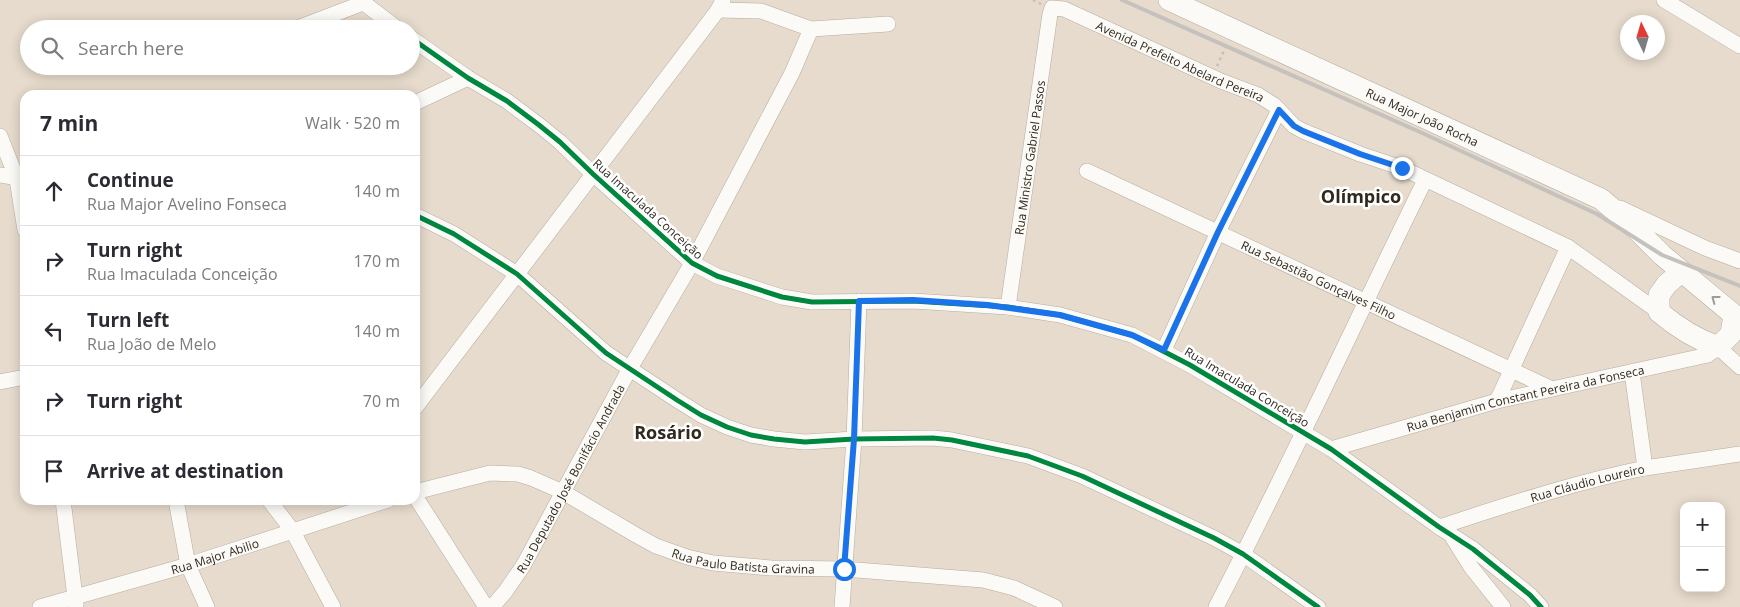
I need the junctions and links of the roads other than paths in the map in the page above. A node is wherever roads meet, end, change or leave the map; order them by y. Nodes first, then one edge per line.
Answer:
1 (1168, 0) edge
2 (1664, 0) edge
3 (361, 2) edge
4 (720, 5) edge
5 (759, 6) edge
6 (1052, 8) joint
7 (316, 20) edge
8 (386, 20) edge
9 (888, 24) dead end
10 (811, 29) junction
11 (420, 44) edge
12 (1740, 46) edge
13 (468, 78) junction
14 (420, 101) edge
15 (1279, 110) junction
16 (0, 136) edge
17 (1087, 171) dead end
18 (593, 174) junction
19 (0, 175) edge
20 (20, 177) edge
21 (20, 179) edge
22 (1425, 180) junction
23 (1601, 199) junction
24 (420, 218) edge
25 (1218, 232) junction
26 (1568, 247) junction
27 (1740, 262) edge
28 (692, 264) junction
29 (1681, 272) junction
30 (517, 274) junction
31 (859, 301) junction
32 (1365, 302) junction
33 (1659, 304) junction
34 (1008, 307) junction
35 (1731, 329) edge
36 (1164, 350) junction
37 (1740, 367) edge
38 (1511, 369) junction
39 (629, 370) junction
40 (1632, 372) junction
41 (20, 379) edge
42 (0, 382) edge
43 (1552, 389) junction
44 (1497, 400) junction
45 (420, 401) edge
46 (1304, 433) junction
47 (854, 439) junction
48 (1331, 449) junction
49 (1740, 454) edge
50 (1645, 468) junction
51 (420, 491) edge
52 (563, 492) junction
53 (420, 503) edge
54 (64, 505) edge
55 (177, 505) edge
56 (273, 505) edge
57 (372, 505) edge
58 (292, 530) junction
59 (1445, 531) junction
60 (1243, 554) junction
61 (188, 565) junction
62 (844, 569) junction
63 (76, 602) edge
64 (493, 606) edge
65 (40, 607) edge
66 (207, 607) edge
67 (332, 607) edge
68 (842, 607) edge
69 (1055, 607) edge
70 (1216, 607) edge
71 (1318, 607) edge
72 (1503, 607) edge
73 (1541, 607) edge

1 - 23 main road, Rua Major João Rocha
2 - 12 street
3 - 7 street
3 - 8 street
4 - 5 street
4 - 18 street
5 - 10 street
6 - 15 street, Avenida Prefeito Abelard Pereira
6 - 34 street, Rua Ministro Gabriel Passos
9 - 10 street
10 - 28 street, Rua Deputado José Bonifácio Andrada
11 - 13 street, Rua Imaculada Conceição
13 - 14 street
13 - 18 street, Rua Imaculada Conceição
15 - 22 street, Avenida Prefeito Abelard Pereira
15 - 25 street
16 - 20 street
17 - 25 street, Rua Sebastião Gonçalves Filho
18 - 28 street, Rua Imaculada Conceição
18 - 30 street
19 - 21 street
22 - 26 street, Avenida Prefeito Abelard Pereira
22 - 32 street
23 - 27 street
23 - 29 main road, Rua Major João Rocha
24 - 30 street
25 - 32 street, Rua Sebastião Gonçalves Filho
25 - 36 street
26 - 33 street, Avenida Prefeito Abelard Pereira
26 - 38 street
28 - 31 street, Rua Imaculada Conceição
28 - 39 street, Rua Deputado José Bonifácio Andrada
29 - 33 main road
35 -> 29 main road, Rua Major João Rocha
30 - 39 street
30 - 45 street
31 - 34 street, Rua Imaculada Conceição
31 - 47 street
32 - 38 street, Rua Sebastião Gonçalves Filho
32 - 46 street
33 - 35 main road
34 - 36 street, Rua Imaculada Conceição
35 - 37 street
35 - 40 street, Rua Benjamim Constant Pereira da Fonseca
36 - 46 street, Rua Imaculada Conceição
38 - 43 street, Rua Sebastião Gonçalves Filho
38 - 44 street
39 - 47 street
39 - 52 street, Rua Deputado José Bonifácio Andrada
40 - 43 street, Rua Benjamim Constant Pereira da Fonseca
40 - 50 street
41 - 42 street
43 - 44 street, Rua Benjamim Constant Pereira da Fonseca
44 - 48 street, Rua Benjamim Constant Pereira da Fonseca
46 - 48 street, Rua Imaculada Conceição
46 - 60 street
47 - 60 street
47 - 62 street
48 - 59 street, Rua Imaculada Conceição
49 - 50 street, Rua Cláudio Loureiro
50 - 59 street, Rua Cláudio Loureiro
51 - 52 street
52 - 62 street, Rua Paulo Batista Gravina
52 - 64 street, Rua Deputado José Bonifácio Andrada
53 - 64 street
54 - 63 street
55 - 61 street
56 - 58 street
57 - 58 street, Rua Major Abilio
58 - 61 street, Rua Major Abilio
58 - 67 street
59 - 72 street
59 - 73 street, Rua Imaculada Conceição
60 - 70 street
60 - 71 street
61 - 63 street, Rua Major Abilio
61 - 66 street
62 - 68 street
62 - 69 street, Rua Paulo Batista Gravina
63 - 65 street, Rua Major Abilio

